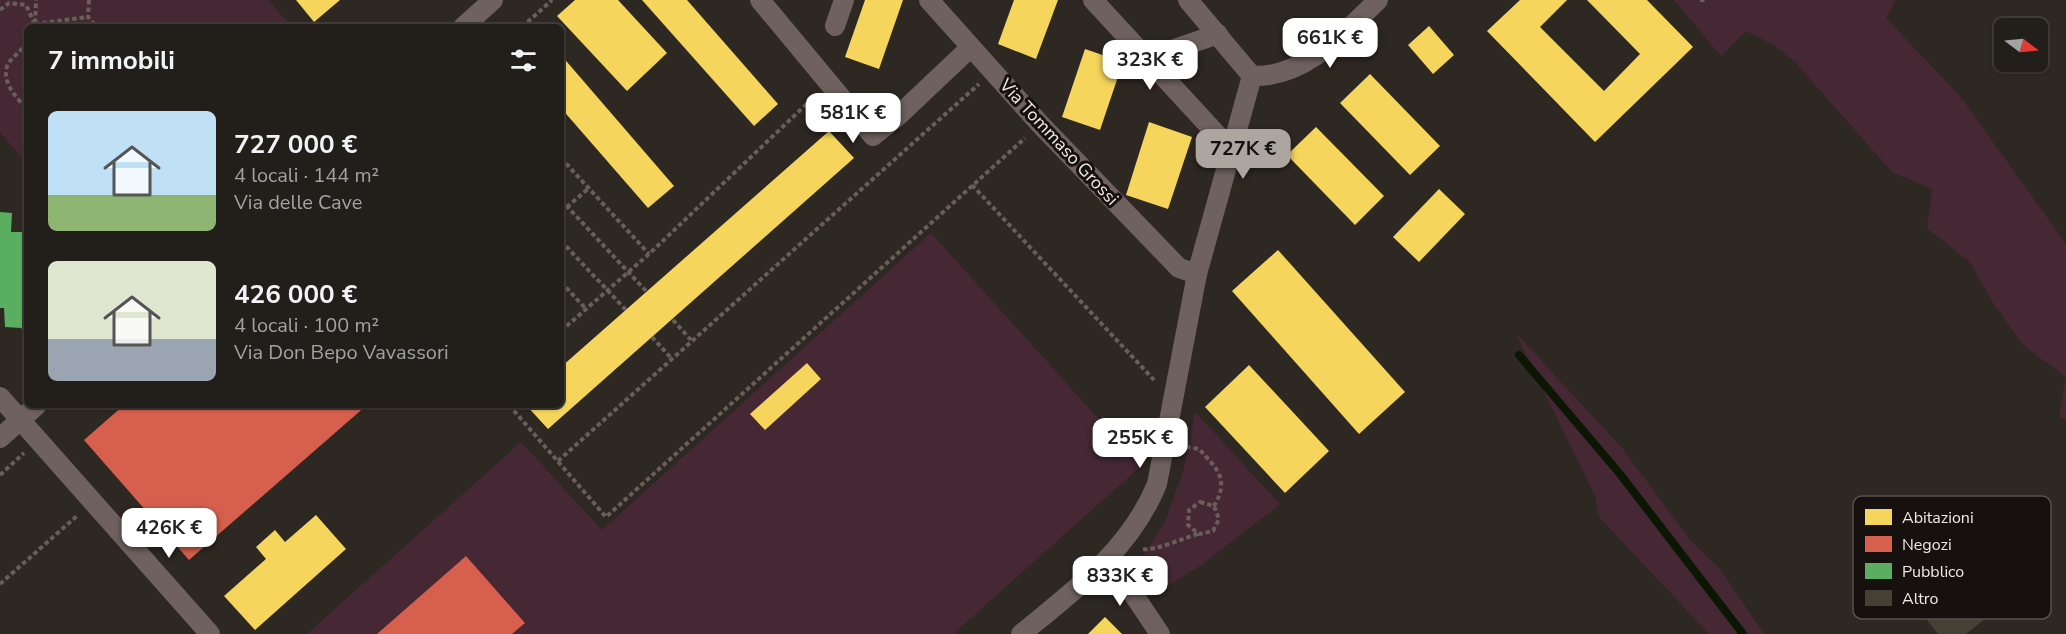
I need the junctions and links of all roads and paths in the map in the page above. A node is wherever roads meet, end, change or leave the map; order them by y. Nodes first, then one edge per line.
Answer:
1 (36, 0) edge
2 (88, 0) edge
3 (493, 0) edge
4 (552, 0) edge
5 (760, 0) edge
6 (844, 0) edge
7 (929, 0) edge
8 (1094, 0) edge
9 (1188, 0) edge
10 (1378, 0) edge
11 (1700, 0) edge
12 (1705, 0) edge
13 (0, 10) edge
14 (88, 17) junction
15 (34, 24) edge
16 (35, 24) edge
17 (47, 24) edge
18 (94, 24) edge
19 (466, 24) edge
20 (525, 24) edge
21 (835, 26) dead end
22 (1218, 34) junction
23 (24, 45) edge
24 (970, 48) junction
25 (1146, 59) junction
26 (993, 72) junction
27 (1252, 76) junction
28 (828, 84) junction
29 (24, 106) edge
30 (1040, 124) junction
31 (1234, 146) junction
32 (564, 161) edge
33 (972, 185) junction
34 (589, 188) junction
35 (564, 203) edge
36 (567, 206) junction
37 (564, 209) edge
38 (564, 244) edge
39 (649, 254) junction
40 (628, 272) junction
41 (1197, 274) junction
42 (564, 285) edge
43 (607, 290) junction
44 (646, 291) dead end
45 (586, 309) junction
46 (626, 310) dead end
47 (673, 320) dead end
48 (564, 328) edge
49 (652, 338) dead end
50 (691, 340) junction
51 (672, 359) junction
52 (0, 397) edge
53 (1173, 400) junction
54 (33, 408) edge
55 (512, 408) edge
56 (20, 419) junction
57 (0, 438) edge
58 (38, 440) junction
59 (1179, 446) dead end
60 (558, 461) junction
61 (0, 475) edge
62 (1214, 506) junction
63 (94, 516) junction
64 (1199, 534) junction
65 (1139, 548) dead end
66 (1109, 558) junction
67 (0, 584) edge
68 (210, 634) edge
69 (1021, 634) edge
70 (1160, 634) edge

1 - 16 path
2 - 14 path
3 - 19 street
4 - 20 path
5 - 28 street
6 - 21 street
7 - 24 street, Via Tommaso Grossi
8 - 25 street
9 - 22 street
10 - 27 street
11 - 12 path
13 - 15 path
14 - 17 path
14 - 18 path
22 - 25 street
22 - 27 street
23 - 29 path
24 - 26 street, Via Tommaso Grossi
24 - 28 street
25 - 31 street
26 - 30 street, Via Tommaso Grossi
26 - 50 path
27 - 31 street
28 - 39 path
30 - 33 path
30 - 41 street, Via Tommaso Grossi
31 - 41 street
32 - 34 path
33 - 53 path
33 - 60 path
34 - 36 path
34 - 39 path
35 - 36 path
36 - 37 path
36 - 40 path
38 - 43 path
39 - 40 path
40 - 43 path
40 - 44 path
41 - 53 street
42 - 45 path
43 - 45 path
43 - 46 path
45 - 48 path
47 - 50 path
49 - 51 path
50 - 51 path
51 - 60 path
52 - 56 street
53 - 66 street
54 - 56 street
55 - 60 path
56 - 57 street
56 - 58 street
58 - 61 path
58 - 63 street
59 - 62 path
62 - 64 path
62 - 64 path
63 - 67 path
63 - 68 street
64 - 65 path
66 - 69 street
66 - 70 street

